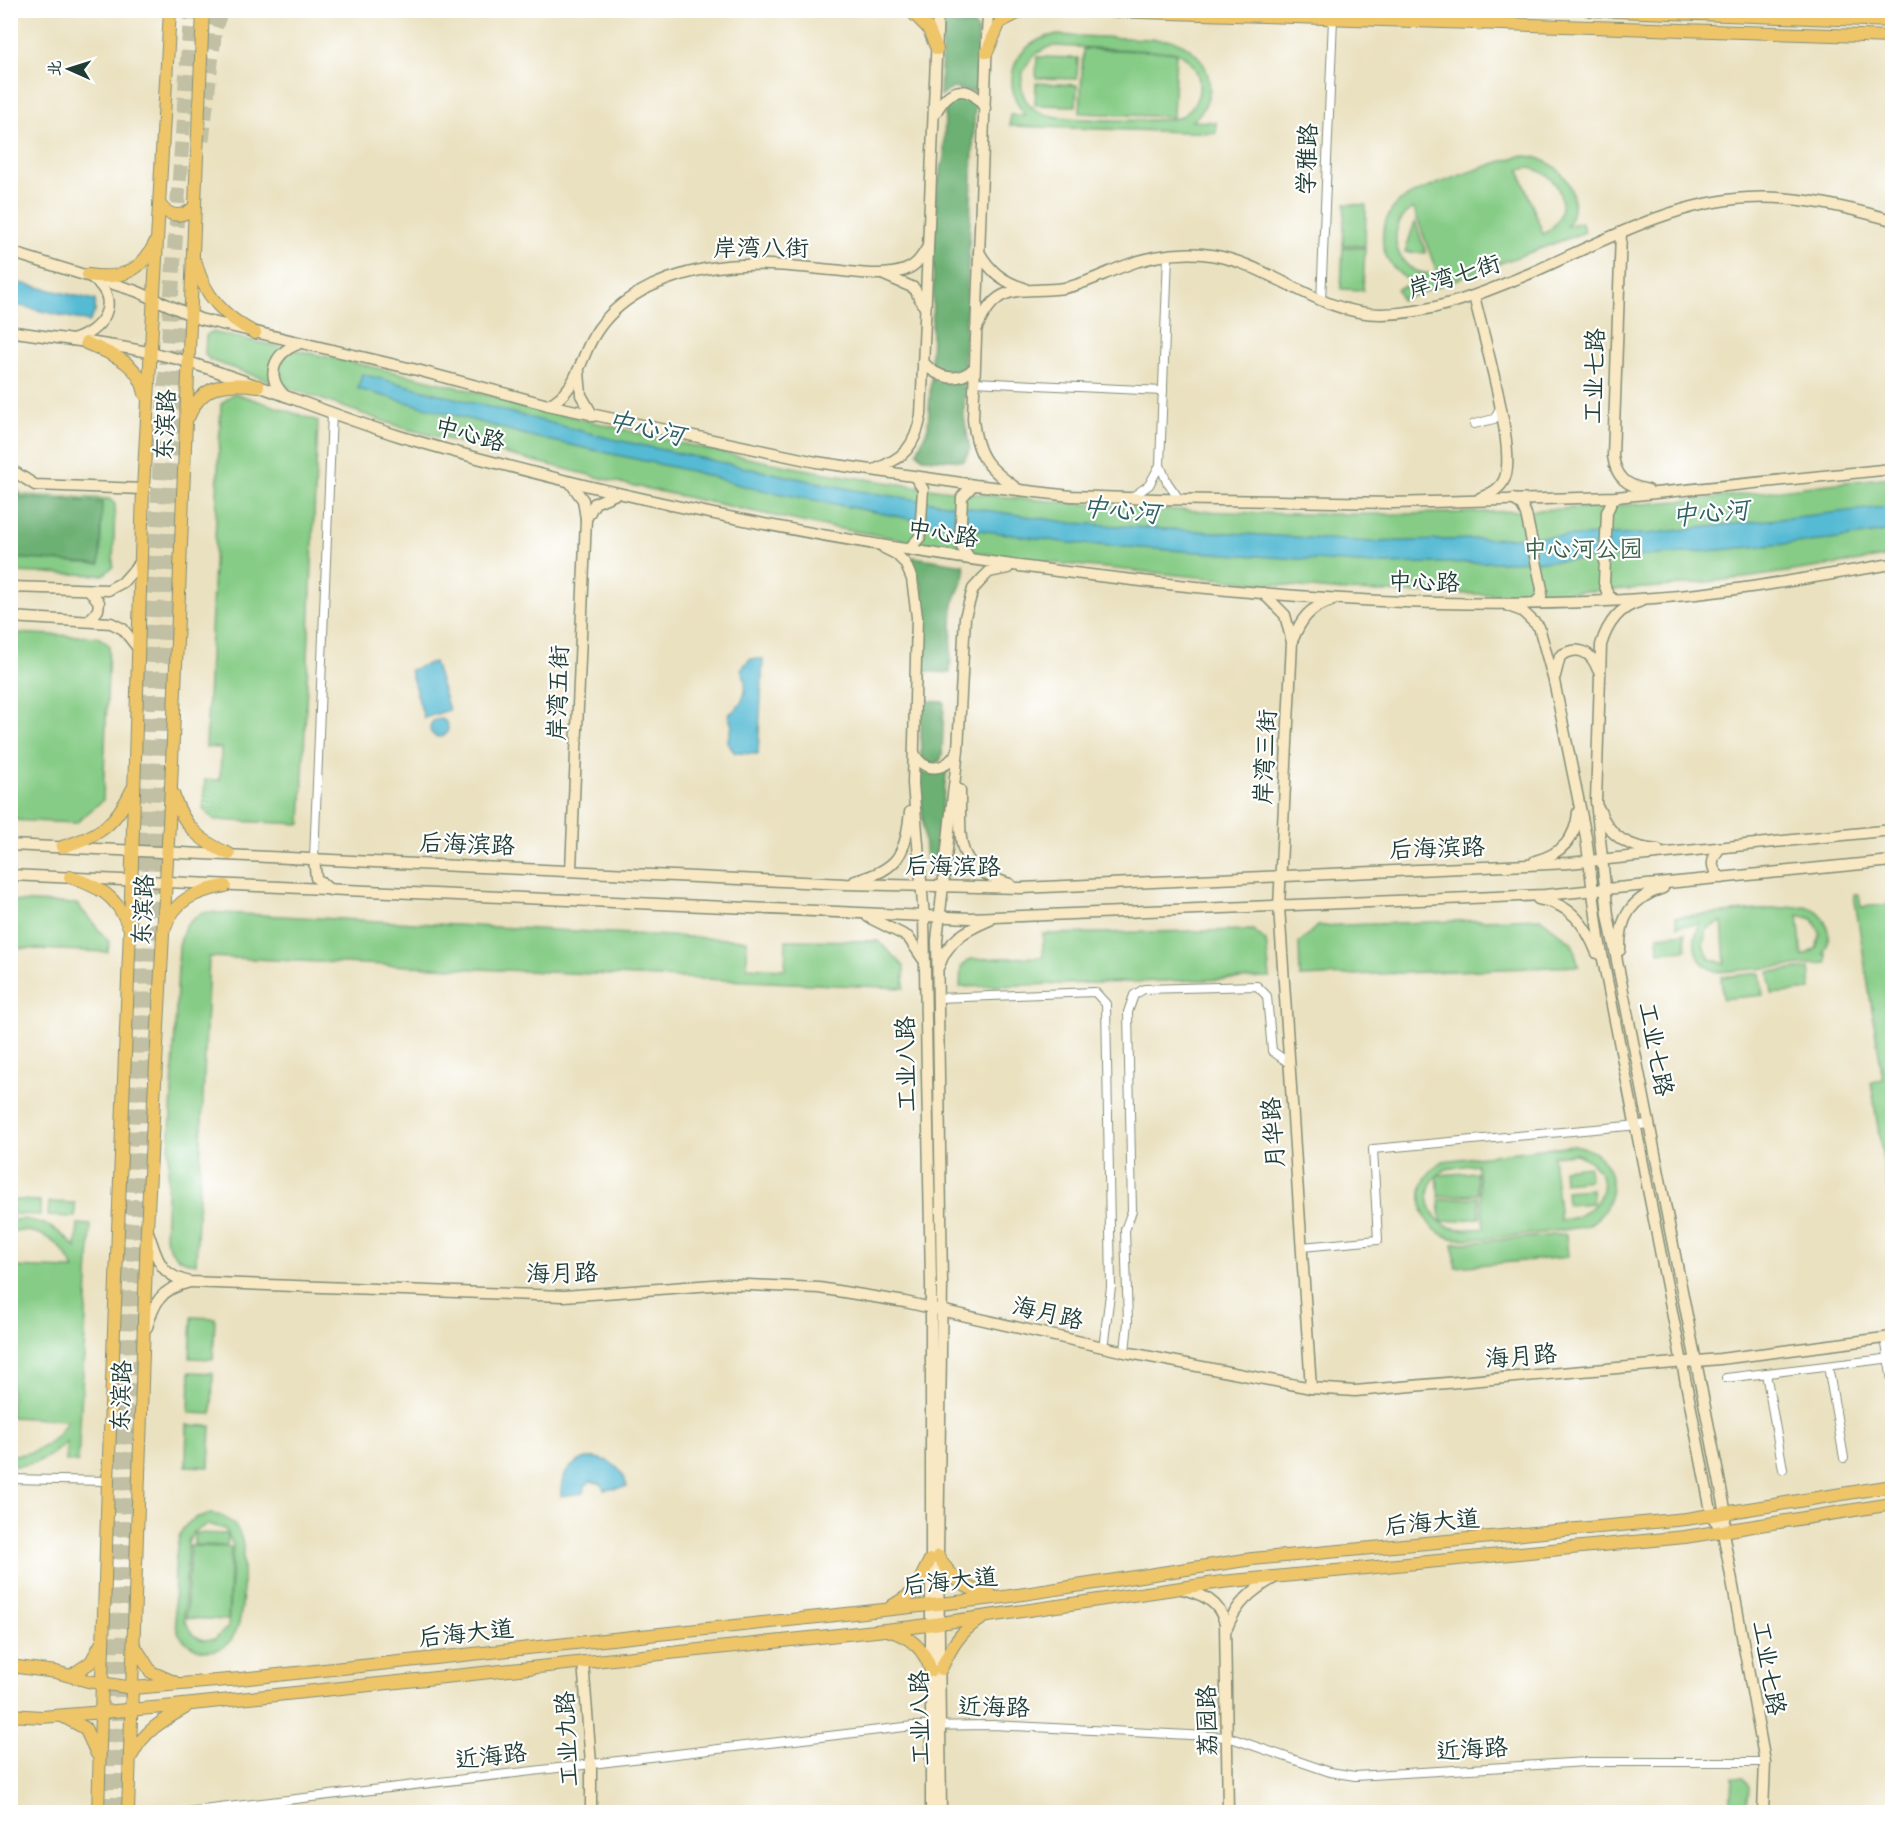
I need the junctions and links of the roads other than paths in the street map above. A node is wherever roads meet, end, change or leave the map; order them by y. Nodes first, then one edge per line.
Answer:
1 (165, 10) edge
2 (170, 10) edge
3 (203, 10) edge
4 (212, 10) edge
5 (910, 10) edge
6 (938, 10) edge
7 (988, 10) edge
8 (1024, 10) edge
9 (1080, 10) edge
10 (1588, 10) edge
11 (1333, 19) junction
12 (1893, 21) edge
13 (169, 28) junction
14 (203, 29) junction
15 (1893, 37) edge
16 (937, 49) junction
17 (987, 52) junction
18 (985, 108) junction
19 (934, 115) junction
20 (160, 205) junction
21 (195, 206) junction
22 (1893, 220) edge
23 (1621, 233) junction
24 (158, 237) junction
25 (929, 245) junction
26 (10, 252) edge
27 (194, 252) junction
28 (979, 252) junction
29 (1168, 255) junction
30 (88, 274) junction
31 (878, 274) junction
32 (1027, 289) junction
33 (1474, 296) junction
34 (154, 299) junction
35 (1321, 301) junction
36 (926, 311) junction
37 (191, 316) junction
38 (976, 330) junction
39 (10, 331) edge
40 (255, 333) junction
41 (69, 340) junction
42 (87, 343) junction
43 (298, 344) junction
44 (152, 354) junction
45 (189, 362) junction
46 (923, 362) junction
47 (974, 368) junction
48 (579, 369) junction
49 (974, 382) junction
50 (258, 386) junction
51 (1163, 391) junction
52 (286, 397) junction
53 (548, 405) junction
54 (148, 408) junction
55 (1500, 410) junction
56 (333, 413) junction
57 (593, 416) junction
58 (1474, 424) dead end
59 (186, 426) junction
60 (1160, 465) junction
61 (10, 469) edge
62 (1893, 469) edge
63 (873, 470) junction
64 (915, 477) junction
65 (570, 482) junction
66 (973, 485) junction
67 (143, 489) junction
68 (1019, 490) junction
69 (1658, 492) junction
70 (620, 493) junction
71 (1616, 497) junction
72 (1130, 498) junction
73 (1179, 499) junction
74 (1513, 499) junction
75 (1476, 500) junction
76 (586, 519) junction
77 (874, 543) junction
78 (909, 549) junction
79 (970, 559) junction
80 (140, 563) junction
81 (1893, 564) edge
82 (1018, 567) junction
83 (10, 587) edge
84 (90, 591) junction
85 (1263, 593) junction
86 (1654, 598) junction
87 (1339, 599) junction
88 (1614, 600) junction
89 (1502, 603) junction
90 (1535, 603) junction
91 (10, 617) edge
92 (89, 621) junction
93 (1292, 642) junction
94 (137, 646) junction
95 (1599, 673) junction
96 (1554, 681) junction
97 (913, 750) junction
98 (958, 750) junction
99 (135, 784) junction
100 (913, 784) junction
101 (1576, 784) junction
102 (171, 788) junction
103 (1596, 801) junction
104 (1890, 832) edge
105 (10, 844) edge
106 (62, 847) junction
107 (1720, 848) junction
108 (132, 850) junction
109 (167, 852) junction
110 (1685, 852) junction
111 (229, 854) junction
112 (314, 858) junction
113 (1892, 860) edge
114 (1601, 861) junction
115 (1589, 862) junction
116 (1516, 866) junction
117 (572, 869) junction
118 (10, 875) edge
119 (1279, 875) junction
120 (70, 877) junction
121 (1722, 878) junction
122 (132, 880) junction
123 (166, 882) junction
124 (1679, 882) junction
125 (845, 884) junction
126 (225, 886) junction
127 (922, 886) junction
128 (941, 887) junction
129 (1022, 888) junction
130 (330, 890) junction
131 (1605, 890) junction
132 (1593, 891) junction
133 (1519, 897) junction
134 (1279, 907) junction
135 (861, 914) junction
136 (924, 917) junction
137 (939, 917) junction
138 (997, 918) junction
139 (130, 929) junction
140 (163, 935) junction
141 (925, 965) junction
142 (1620, 977) junction
143 (937, 978) junction
144 (1607, 978) junction
145 (937, 998) junction
146 (1289, 1063) junction
147 (1650, 1124) junction
148 (1636, 1126) junction
149 (147, 1229) junction
150 (1302, 1247) junction
151 (190, 1282) junction
152 (936, 1309) junction
153 (144, 1337) junction
154 (1889, 1338) edge
155 (1103, 1348) junction
156 (1125, 1352) junction
157 (1891, 1358) edge
158 (1697, 1361) junction
159 (1683, 1363) junction
160 (1828, 1366) junction
161 (1766, 1373) junction
162 (1726, 1378) dead end
163 (1893, 1381) edge
164 (1311, 1388) junction
165 (1844, 1458) dead end
166 (1783, 1469) dead end
167 (10, 1479) edge
168 (108, 1481) junction
169 (1893, 1486) edge
170 (1893, 1504) edge
171 (1726, 1514) junction
172 (1712, 1516) junction
173 (1723, 1532) junction
174 (934, 1558) junction
175 (1280, 1576) junction
176 (1178, 1588) junction
177 (1004, 1597) junction
178 (935, 1604) junction
179 (877, 1610) junction
180 (989, 1616) junction
181 (935, 1624) junction
182 (1227, 1628) junction
183 (880, 1630) junction
184 (103, 1638) junction
185 (135, 1645) junction
186 (583, 1662) junction
187 (10, 1666) edge
188 (936, 1670) junction
189 (72, 1675) junction
190 (101, 1683) junction
191 (184, 1684) junction
192 (133, 1688) junction
193 (190, 1704) junction
194 (132, 1710) junction
195 (100, 1712) junction
196 (10, 1715) edge
197 (61, 1716) junction
198 (937, 1725) junction
199 (1228, 1737) junction
200 (99, 1760) junction
201 (129, 1762) junction
202 (1765, 1762) junction
203 (591, 1763) junction
204 (98, 1812) edge
205 (128, 1812) edge
206 (186, 1812) edge
207 (591, 1812) edge
208 (931, 1812) edge
209 (941, 1812) edge
210 (1228, 1812) edge
211 (1763, 1812) edge

1 - 13 main road
2 - 13 main road, 东滨路
3 - 14 main road, 东滨路
4 - 14 main road
5 - 16 main road
6 - 16 main road
7 - 17 main road
8 - 17 main road
9 - 11 main road
10 - 12 main road
11 - 15 main road
11 - 35 street, 学雅路
13 - 20 main road, 东滨路
14 - 21 main road, 东滨路
16 - 19 main road
17 - 18 main road
18 - 19 main road
18 - 28 main road
19 - 25 main road
20 - 21 main road
20 - 24 main road, 东滨路
21 - 27 main road, 东滨路
22 - 23 main road, 岸湾七街
23 - 33 main road, 岸湾七街
23 - 69 main road, 工业七路
24 - 30 main road
24 - 34 main road, 东滨路
25 - 31 main road
25 - 36 main road
26 - 30 main road, 中心路
27 - 37 main road, 东滨路
27 - 40 main road
28 - 32 main road
28 - 38 main road
29 - 32 main road, 岸湾七街
29 - 35 main road, 岸湾七街
29 - 51 street
30 - 34 main road, 中心路
30 - 41 main road
31 - 36 main road
31 - 48 main road, 岸湾八街
32 - 38 main road
33 - 35 main road, 岸湾七街
33 - 55 main road
34 - 37 main road, 中心路
34 - 44 main road, 东滨路
36 - 46 main road
37 - 40 main road, 中心路
37 - 45 main road, 东滨路
38 - 47 main road
39 - 41 main road, 中心路
40 - 43 main road, 中心路
41 - 42 main road, 中心路
42 - 44 main road, 中心路
42 - 54 main road
43 - 52 main road
43 - 53 main road, 中心路
44 - 45 main road, 中心路
44 - 54 main road, 东滨路
45 - 50 main road, 中心路
45 - 59 main road, 东滨路
46 - 47 main road
46 - 63 main road
47 - 49 main road
48 - 53 main road, 岸湾八街
48 - 57 main road
49 - 51 street
49 - 68 main road
50 - 52 main road, 中心路
50 - 59 main road
51 - 60 street
52 - 56 main road, 中心路
53 - 57 main road, 中心路
54 - 67 main road, 东滨路
55 - 58 street
55 - 75 main road
56 - 65 main road, 中心路
56 - 112 street
57 - 63 main road, 中心路
59 - 102 main road, 东滨路
60 - 72 street
60 - 73 street
61 - 67 main road
62 - 69 main road, 中心路
63 - 64 main road, 中心路
64 - 66 main road, 中心路
64 - 78 main road
65 - 70 main road, 中心路
65 - 76 main road
66 - 68 main road, 中心路
66 - 79 main road
67 - 80 main road, 东滨路
68 - 72 main road, 中心路
69 - 71 main road, 中心路
70 - 76 main road
70 - 77 main road, 中心路
71 - 74 main road, 中心路
71 - 88 main road
72 - 73 main road, 中心路
73 - 75 main road, 中心路
74 - 75 main road, 中心路
74 - 90 main road
76 - 117 main road, 岸湾五街
77 - 78 main road, 中心路
77 - 97 main road, 工业八路
78 - 79 main road, 中心路
79 - 82 main road, 中心路
80 - 84 main road
80 - 94 main road, 东滨路
81 - 86 main road, 中心路
82 - 85 main road, 中心路
82 - 98 main road, 工业八路
83 - 84 main road
84 - 92 main road
85 - 87 main road, 中心路
85 - 93 main road
86 - 88 main road, 中心路
86 - 95 main road, 工业七路
87 - 89 main road, 中心路
87 - 93 main road
88 - 90 main road, 中心路
89 - 90 main road, 中心路
89 - 96 main road, 工业七路
91 - 92 main road
92 - 94 main road
93 - 119 main road, 岸湾三街
94 - 99 main road, 东滨路
95 - 96 main road
95 - 103 main road, 工业七路
96 - 101 main road, 工业七路
97 - 98 main road
97 - 100 main road, 工业八路
98 - 128 main road, 工业八路
98 - 129 main road
99 - 106 main road
99 - 108 main road, 东滨路
100 - 125 main road
100 - 127 main road, 工业八路
101 - 115 main road, 工业七路
101 - 116 main road
102 - 109 main road, 东滨路
102 - 111 main road
103 - 110 main road
103 - 114 main road, 工业七路
104 - 107 main road, 后海滨路
105 - 106 main road, 后海滨路
106 - 108 main road, 后海滨路
107 - 110 main road, 后海滨路
107 - 121 main road
108 - 109 main road, 后海滨路
108 - 122 main road, 东滨路
109 - 111 main road, 后海滨路
109 - 123 main road, 东滨路
110 - 114 main road, 后海滨路
111 - 112 main road, 后海滨路
112 - 117 main road, 后海滨路
112 - 130 main road
113 - 121 main road
114 - 115 main road, 后海滨路
114 - 131 main road, 工业七路
115 - 116 main road, 后海滨路
115 - 132 main road, 工业七路
116 - 119 main road, 后海滨路
117 - 125 main road, 后海滨路
118 - 120 main road
119 - 129 main road, 后海滨路
119 - 134 main road, 月华路
120 - 122 main road
120 - 139 main road
121 - 124 main road
122 - 123 main road
122 - 139 main road, 东滨路
123 - 126 main road
123 - 140 main road, 东滨路
124 - 131 main road
124 - 142 main road
125 - 127 main road, 后海滨路
126 - 130 main road
126 - 140 main road
127 - 128 main road, 后海滨路
127 - 136 main road, 工业八路
128 - 129 main road, 后海滨路
128 - 137 main road, 工业八路
130 - 135 main road
131 - 132 main road
131 - 142 main road, 工业七路
132 - 133 main road
132 - 144 main road, 工业七路
133 - 134 main road
133 - 144 main road
134 - 138 main road
134 - 146 main road, 月华路
135 - 136 main road
135 - 141 main road
136 - 137 main road
136 - 141 main road, 工业八路
137 - 138 main road
137 - 143 main road, 工业八路
138 - 143 main road
139 - 168 main road, 东滨路
140 - 149 main road, 东滨路
141 - 152 main road, 工业八路
142 - 147 main road, 工业七路
143 - 145 main road, 工业八路
144 - 148 main road, 工业七路
145 - 152 main road, 工业八路
145 - 155 street
146 - 150 main road, 月华路
146 - 156 street
147 - 148 street
147 - 158 main road, 工业七路
148 - 150 street
148 - 159 main road, 工业七路
149 - 151 main road
149 - 153 main road, 东滨路
150 - 164 main road, 月华路
151 - 152 main road, 海月路
151 - 153 main road
152 - 155 main road, 海月路
152 - 174 main road, 工业八路
153 - 185 main road, 东滨路
154 - 157 street
154 - 158 main road, 海月路
155 - 156 main road, 海月路
156 - 164 main road, 海月路
157 - 160 street
157 - 163 street
158 - 159 main road, 海月路
158 - 171 main road, 工业七路
159 - 164 main road, 海月路
159 - 172 main road, 工业七路
160 - 161 street
160 - 165 street
161 - 162 street
161 - 166 street
167 - 168 street
168 - 184 main road, 东滨路
169 - 171 main road, 后海大道
170 - 173 main road, 后海大道
171 - 172 main road, 后海大道
171 - 173 main road, 工业七路
172 - 173 main road, 工业七路
172 - 177 main road, 后海大道
173 - 175 main road, 后海大道
173 - 202 main road, 工业七路
174 - 177 main road
174 - 178 main road, 工业八路
174 - 179 main road
175 - 176 main road, 后海大道
175 - 182 main road, 荔园路
176 - 180 main road, 后海大道
176 - 182 main road, 荔园路
177 - 178 main road, 后海大道
178 - 179 main road, 后海大道
178 - 181 main road, 工业八路
179 - 191 main road, 后海大道
180 - 181 main road, 后海大道
180 - 188 main road
181 - 183 main road, 后海大道
181 - 188 main road, 工业八路
182 - 199 main road, 荔园路
183 - 186 main road, 后海大道
183 - 188 main road
184 - 189 main road
184 - 190 main road, 东滨路
185 - 191 main road
185 - 192 main road, 东滨路
186 - 193 main road, 后海大道
186 - 203 main road, 工业九路
187 - 189 main road, 后海大道
188 - 198 main road, 工业八路
189 - 190 main road, 后海大道
190 - 192 main road, 后海大道
190 - 195 main road, 东滨路
191 - 192 main road, 后海大道
192 - 194 main road, 东滨路
193 - 194 main road, 后海大道
193 - 201 main road
194 - 195 main road, 后海大道
194 - 201 main road, 东滨路
195 - 197 main road, 后海大道
195 - 200 main road, 东滨路
196 - 197 main road, 后海大道
197 - 200 main road
198 - 199 street, 近海路
198 - 203 street, 近海路
198 - 208 main road, 工业八路
198 - 209 main road, 工业八路
199 - 202 street, 近海路
199 - 210 main road, 荔园路
200 - 204 main road, 东滨路
201 - 205 main road, 东滨路
202 - 211 main road, 工业七路
203 - 206 street, 近海路
203 - 207 main road, 工业九路

